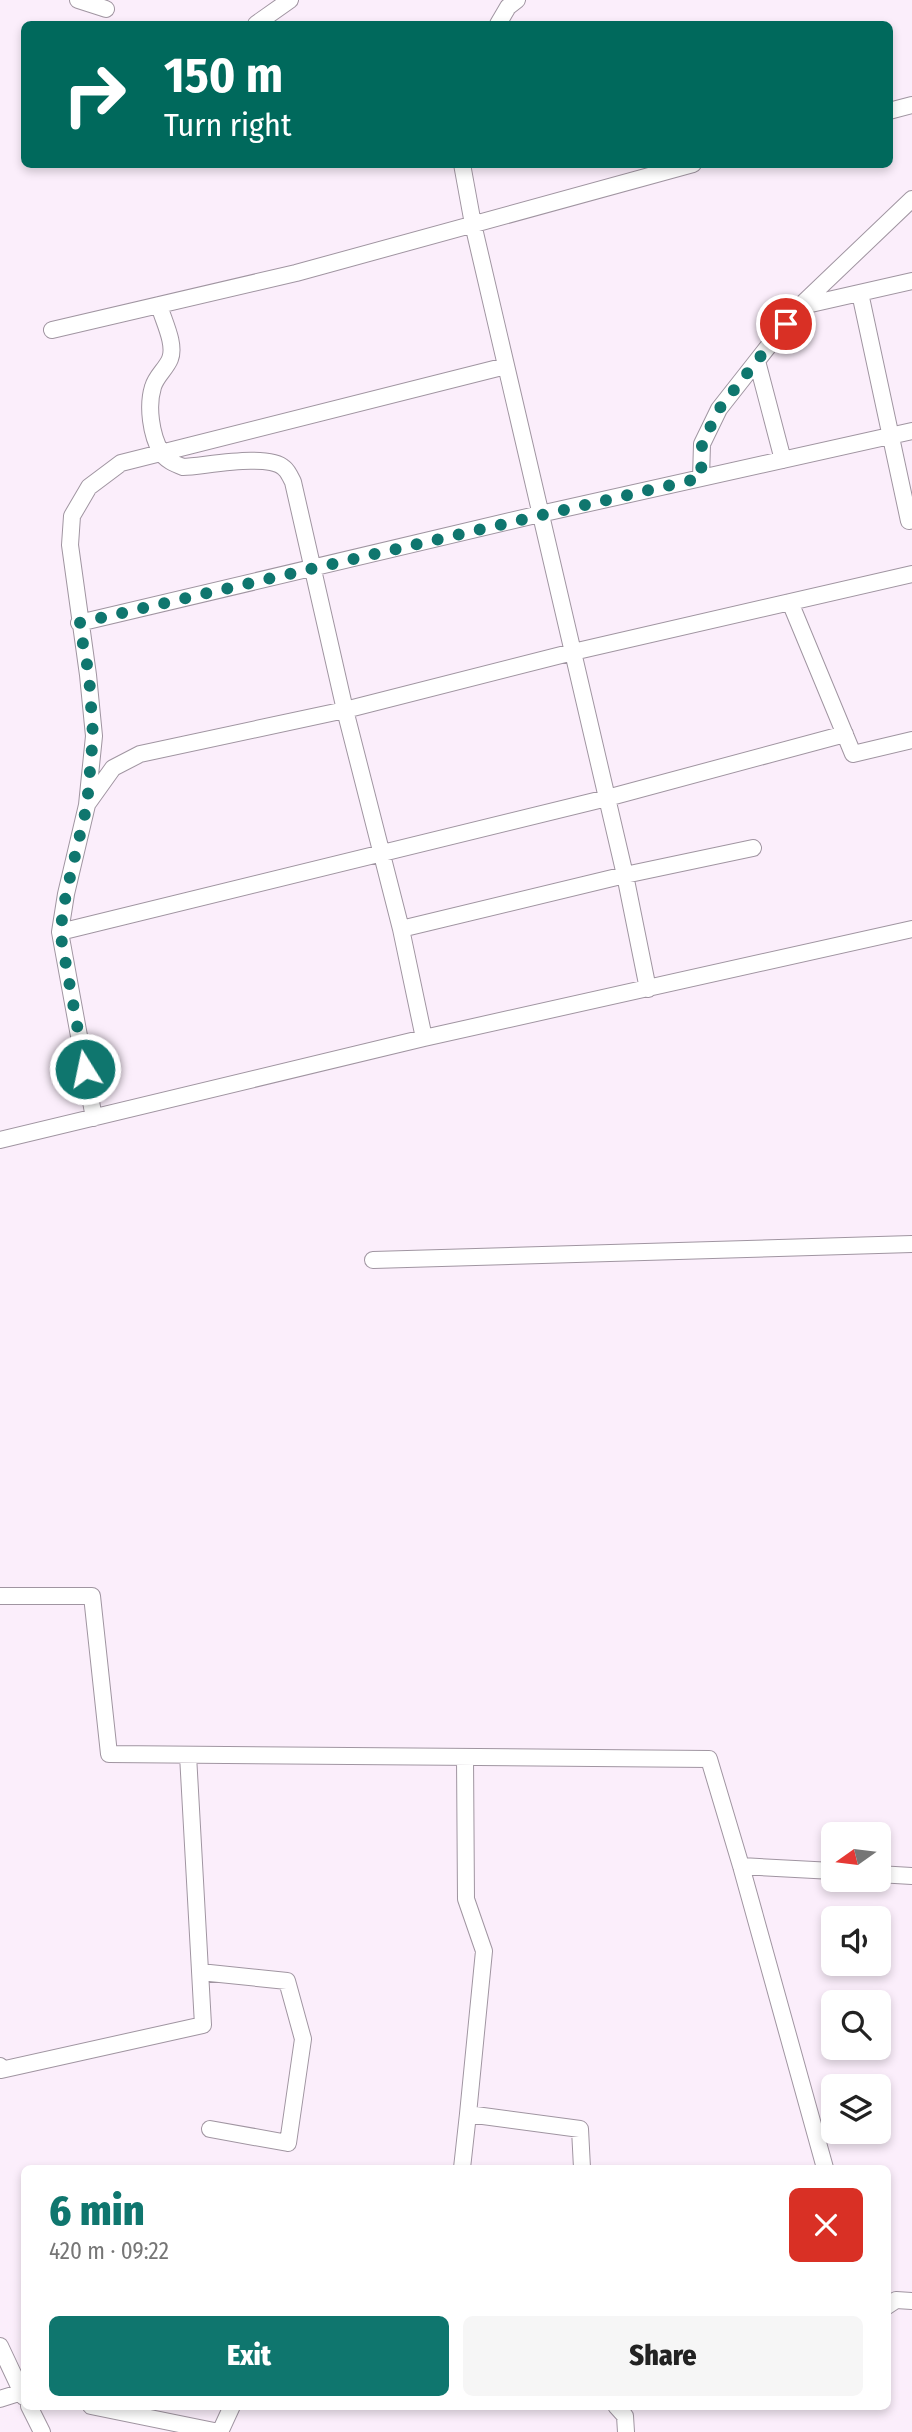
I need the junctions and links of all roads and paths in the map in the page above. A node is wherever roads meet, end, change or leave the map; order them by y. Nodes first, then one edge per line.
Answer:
1 (78, 0) edge
2 (290, 0) edge
3 (509, 2) edge
4 (106, 9) dead end
5 (260, 21) edge
6 (500, 21) edge
7 (912, 105) edge
8 (893, 110) edge
9 (463, 168) edge
10 (678, 168) edge
11 (912, 199) edge
12 (473, 224) junction
13 (912, 281) edge
14 (860, 293) junction
15 (159, 305) junction
16 (800, 306) junction
17 (52, 330) dead end
18 (757, 361) junction
19 (506, 366) junction
20 (912, 431) edge
21 (889, 436) junction
22 (161, 453) junction
23 (783, 460) junction
24 (701, 478) junction
25 (540, 514) junction
26 (909, 522) dead end
27 (312, 568) junction
28 (912, 574) edge
29 (790, 602) junction
30 (79, 623) junction
31 (573, 652) junction
32 (345, 710) junction
33 (845, 734) junction
34 (912, 740) edge
35 (607, 798) junction
36 (87, 805) junction
37 (753, 848) dead end
38 (382, 852) junction
39 (625, 875) junction
40 (401, 929) junction
41 (912, 929) edge
42 (60, 932) junction
43 (648, 989) junction
44 (424, 1038) junction
45 (94, 1118) junction
46 (0, 1140) edge
47 (912, 1244) edge
48 (373, 1260) dead end
49 (0, 1596) edge
50 (188, 1755) junction
51 (465, 1757) junction
52 (741, 1866) junction
53 (821, 1870) edge
54 (891, 1875) edge
55 (912, 1876) edge
56 (200, 1972) junction
57 (0, 2066) edge
58 (468, 2113) junction
59 (210, 2129) dead end
60 (462, 2165) edge
61 (582, 2165) edge
62 (824, 2165) edge
63 (912, 2301) edge
64 (891, 2303) edge
65 (0, 2346) edge
66 (21, 2390) edge
67 (21, 2398) edge
68 (0, 2399) edge
69 (31, 2410) edge
70 (111, 2410) edge
71 (230, 2410) edge
72 (620, 2410) edge
73 (42, 2432) edge
74 (219, 2432) edge
75 (626, 2432) edge

1 - 4 street
2 - 5 street
3 - 6 street
7 - 8 street
9 - 12 street
10 - 12 street
11 - 16 street
12 - 15 street
12 - 19 street
13 - 14 street
14 - 16 street
14 - 21 street
15 - 17 street
15 - 22 street
16 - 18 street
18 - 23 street
18 - 24 street
19 - 22 street
19 - 25 street
20 - 21 street
21 - 23 street
21 - 26 street
22 - 27 street
22 - 30 street
23 - 24 street
24 - 25 street
25 - 27 street
25 - 31 street
27 - 30 street
27 - 32 street
28 - 29 street
29 - 31 street
29 - 33 street
30 - 36 street
31 - 32 street
31 - 35 street
32 - 36 street
32 - 38 street
33 - 34 street
33 - 35 street
35 - 38 street
35 - 39 street
36 - 42 street
37 - 39 street
38 - 40 street
38 - 42 street
39 - 40 street
39 - 43 street
40 - 44 street
41 - 43 street
42 - 45 street
43 - 44 street
44 - 45 street
45 - 46 street
47 - 48 street
49 - 50 street
50 - 51 street
50 - 56 street
51 - 52 street
51 - 58 street
52 - 53 street
52 - 62 street
54 - 55 street
56 - 57 street
56 - 59 street
58 - 60 street
58 - 61 street
63 - 64 street
65 - 66 street
67 - 68 street
69 - 73 street
70 - 74 street
71 - 74 street
72 - 75 street

